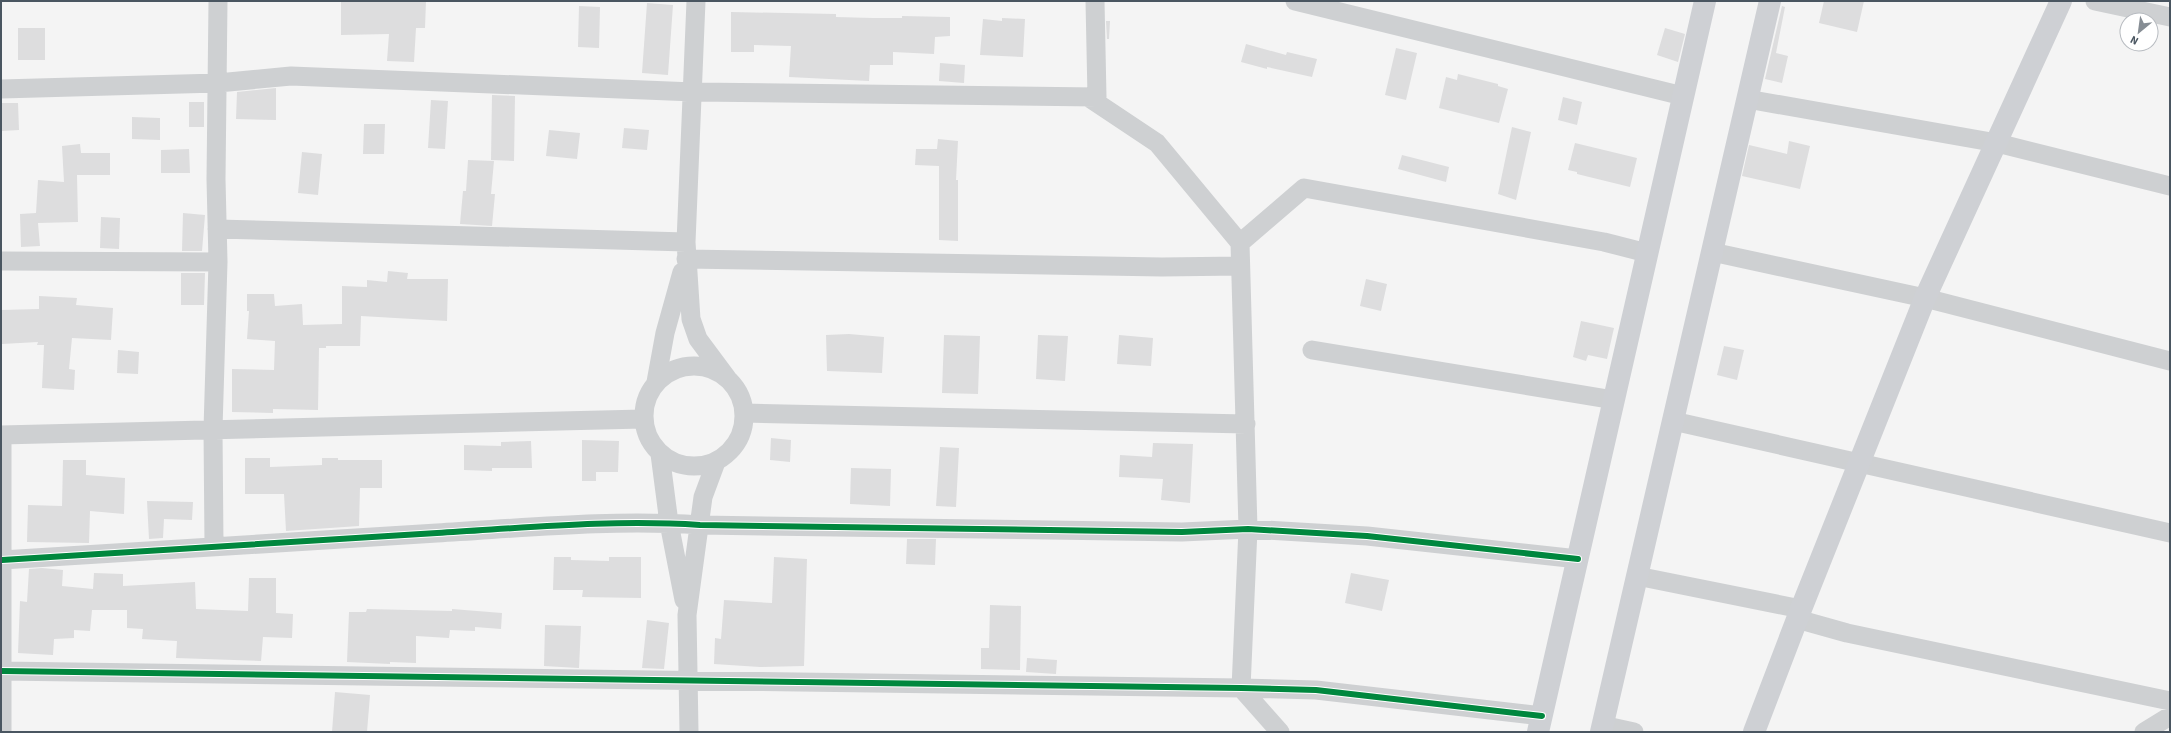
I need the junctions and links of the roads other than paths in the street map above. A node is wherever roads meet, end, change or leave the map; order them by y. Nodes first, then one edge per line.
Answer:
1 (218, 1) edge
2 (696, 1) edge
3 (1095, 1) edge
4 (1295, 1) edge
5 (1705, 1) edge
6 (1770, 1) edge
7 (2062, 1) edge
8 (2095, 1) edge
9 (2170, 17) edge
10 (218, 83) junction
11 (1, 89) edge
12 (694, 92) junction
13 (1683, 96) junction
14 (1088, 97) junction
15 (1747, 99) junction
16 (1996, 142) junction
17 (2170, 186) edge
18 (217, 229) junction
19 (1240, 243) junction
20 (686, 250) junction
21 (1712, 252) junction
22 (1647, 253) junction
23 (1, 261) edge
24 (218, 262) junction
25 (1240, 266) junction
26 (1925, 298) junction
27 (1312, 350) dead end
28 (2170, 361) edge
29 (727, 378) junction
30 (656, 382) junction
31 (1614, 400) junction
32 (744, 413) junction
33 (643, 419) junction
34 (1673, 420) junction
35 (1246, 424) junction
36 (213, 429) junction
37 (1, 435) edge
38 (660, 454) junction
39 (716, 462) junction
40 (1859, 462) junction
41 (669, 523) junction
42 (700, 525) junction
43 (1248, 529) junction
44 (2170, 533) edge
45 (214, 545) junction
46 (2, 560) edge
47 (1578, 560) junction
48 (1637, 576) junction
49 (1799, 614) junction
50 (687, 615) junction
51 (2, 671) edge
52 (689, 679) junction
53 (1242, 688) junction
54 (2170, 701) edge
55 (2170, 716) edge
56 (1540, 724) edge
57 (1601, 728) edge
58 (2, 732) edge
59 (689, 732) edge
60 (1280, 732) edge
61 (1634, 732) edge
62 (1754, 732) edge
63 (2144, 732) edge

1 - 10 street
2 - 12 street
3 - 14 street
4 - 13 street
5 - 13 main road
6 - 15 main road
7 - 16 main road
8 - 9 street
10 - 11 street
10 - 12 street
10 - 18 street
12 - 14 street
12 - 20 street
13 - 22 main road
14 - 19 street
15 - 16 street
15 - 21 main road
16 - 17 street
16 - 26 main road
18 - 20 street
18 - 24 street
19 - 22 street
19 - 25 street
20 - 25 street
20 - 29 street
20 - 30 street
21 - 26 street
21 - 34 main road
22 - 31 main road
23 - 24 street
24 - 36 street
25 - 35 street
26 - 28 street
26 - 40 main road
27 - 31 street
29 - 30 street
29 - 32 street
30 - 33 street
31 - 47 main road
32 - 35 street
32 - 39 street
33 - 36 street
33 - 38 street
34 - 40 street
34 - 48 main road
35 - 43 street
36 - 37 street
36 - 45 street
37 - 46 street
38 - 39 street
38 - 41 street
39 - 42 street
40 - 44 street
40 - 49 main road
41 - 42 street
41 - 45 street
41 - 50 street
42 - 43 street
42 - 50 street
43 - 47 street
43 - 53 street
45 - 46 street
46 - 51 street
47 - 56 main road
48 - 49 street
48 - 57 main road
49 - 54 street
49 - 62 main road
50 - 52 street
51 - 52 street
51 - 58 street
52 - 53 street
52 - 59 street
53 - 56 street
53 - 60 street
55 - 63 street
57 - 61 street

